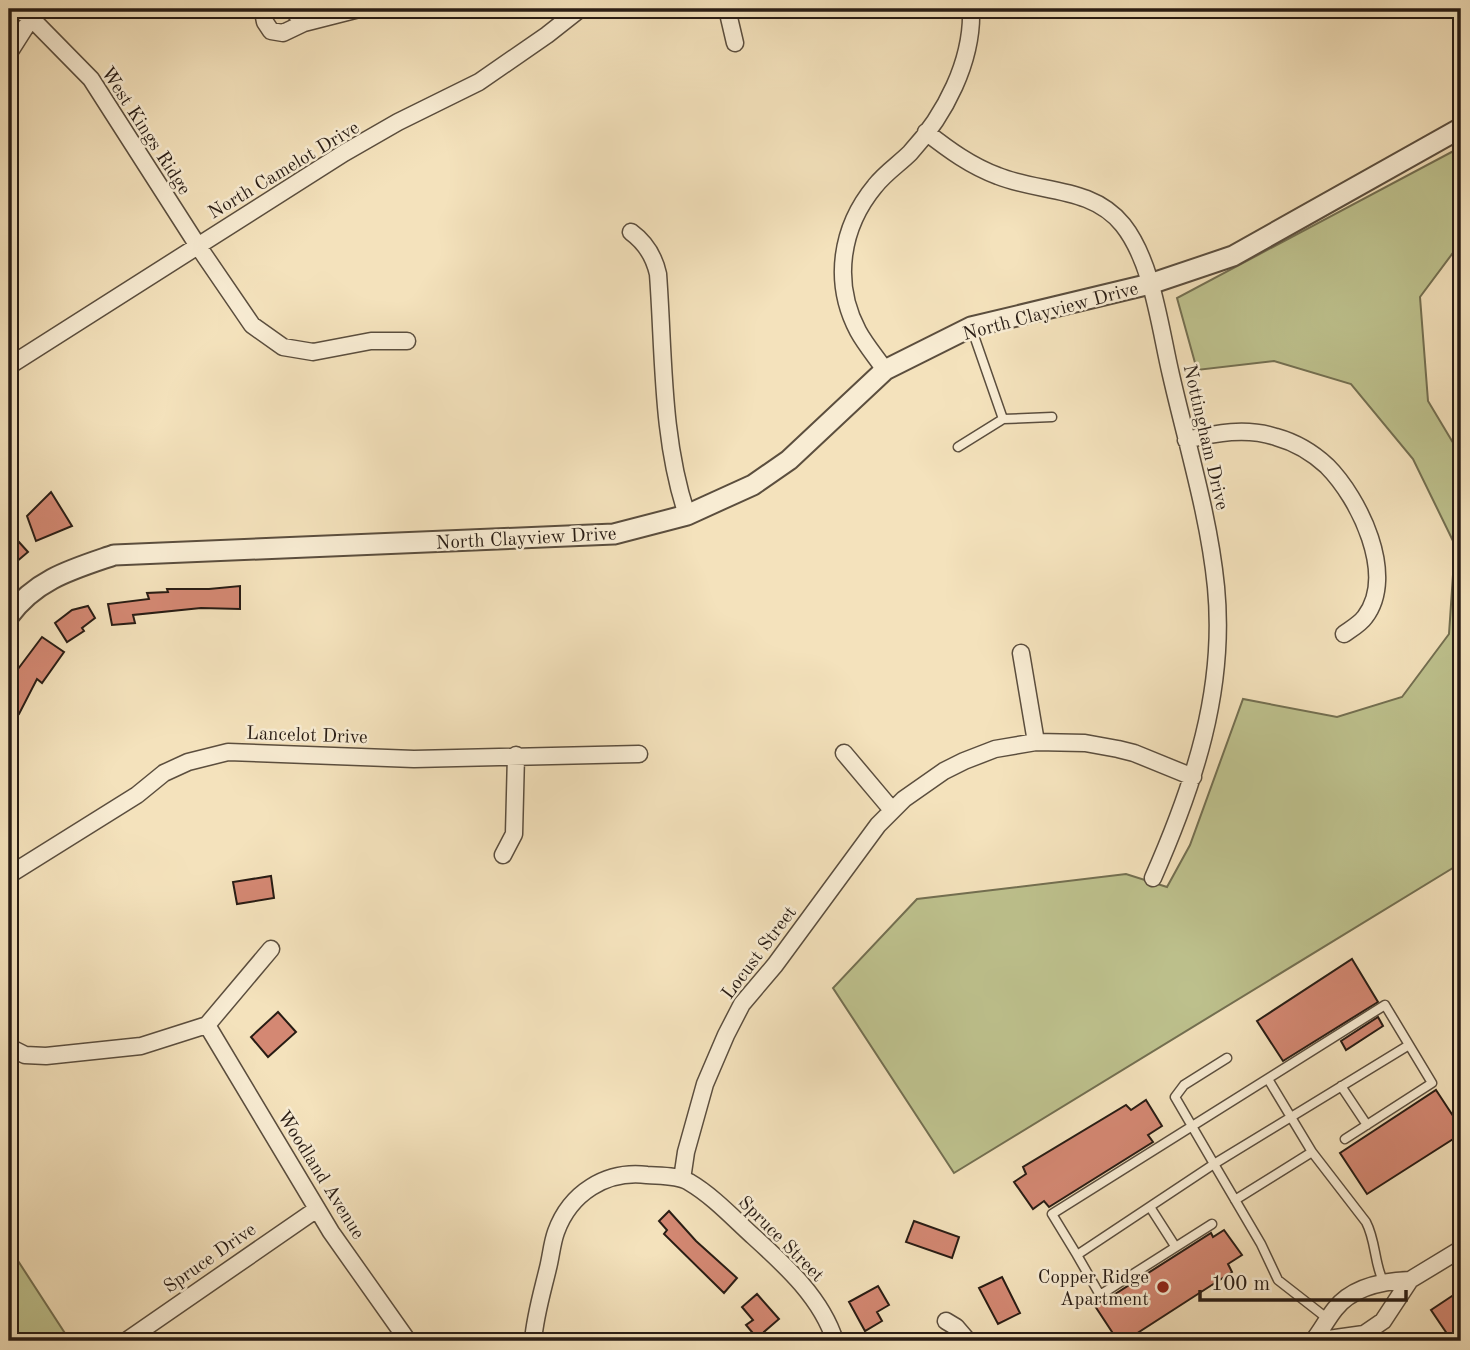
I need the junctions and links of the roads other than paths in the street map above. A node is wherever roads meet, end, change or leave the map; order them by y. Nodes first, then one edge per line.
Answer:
1 (265, 9) edge
2 (292, 9) edge
3 (359, 9) edge
4 (580, 9) edge
5 (727, 9) edge
6 (971, 9) edge
7 (29, 12) edge
8 (304, 23) junction
9 (736, 43) dead end
10 (9, 53) edge
11 (1461, 128) edge
12 (926, 132) junction
13 (631, 232) dead end
14 (198, 246) junction
15 (1150, 284) junction
16 (971, 327) junction
17 (407, 341) dead end
18 (9, 366) edge
19 (885, 370) junction
20 (1052, 417) dead end
21 (1003, 419) junction
22 (1186, 440) junction
23 (958, 447) dead end
24 (687, 515) junction
25 (9, 616) edge
26 (1345, 634) dead end
27 (1021, 653) dead end
28 (1036, 742) junction
29 (844, 753) dead end
30 (639, 754) dead end
31 (516, 755) junction
32 (1193, 777) junction
33 (892, 810) junction
34 (503, 855) dead end
35 (9, 875) edge
36 (1153, 878) dead end
37 (271, 949) dead end
38 (207, 1025) junction
39 (1409, 1045) junction
40 (9, 1047) edge
41 (1227, 1058) dead end
42 (1268, 1079) junction
43 (1341, 1086) junction
44 (1292, 1116) junction
45 (1193, 1125) junction
46 (1367, 1125) junction
47 (1345, 1139) dead end
48 (1312, 1152) junction
49 (1214, 1164) junction
50 (682, 1179) junction
51 (1235, 1200) junction
52 (1150, 1207) junction
53 (317, 1209) junction
54 (1212, 1224) dead end
55 (1175, 1246) junction
56 (1461, 1249) edge
57 (1077, 1255) junction
58 (1410, 1280) junction
59 (1383, 1281) junction
60 (1328, 1319) junction
61 (946, 1321) dead end
62 (126, 1341) edge
63 (408, 1341) edge
64 (532, 1341) edge
65 (835, 1341) edge
66 (968, 1341) edge
67 (1314, 1341) edge

1 - 8 street
2 - 8 street
3 - 8 street
4 - 14 street, North Camelot Drive
5 - 9 street
6 - 12 street
7 - 10 street
7 - 14 street, West Kings Ridge
11 - 15 street, North Clayview Drive
12 - 15 street, Nottingham Drive
12 - 19 street
13 - 24 street
14 - 17 street, West Kings Ridge
14 - 18 street, North Camelot Drive
15 - 16 street, North Clayview Drive
15 - 22 street, Nottingham Drive
16 - 19 street, North Clayview Drive
16 - 21 lane
19 - 24 street, North Clayview Drive
20 - 21 lane
21 - 23 lane
22 - 26 street
22 - 32 street, Nottingham Drive
24 - 25 street, North Clayview Drive
27 - 28 street
28 - 32 street, Locust Street
28 - 33 street, Locust Street
29 - 33 street
30 - 31 street, Lancelot Drive
31 - 34 street
31 - 35 street, Lancelot Drive
32 - 36 street, Nottingham Drive
33 - 50 street, Locust Street
37 - 38 street
38 - 40 street
38 - 53 street, Woodland Avenue
39 - 42 lane
39 - 43 lane
39 - 46 lane
41 - 45 lane
42 - 44 lane
42 - 45 lane
43 - 44 lane
43 - 46 lane
44 - 48 lane
44 - 49 lane
45 - 49 lane
45 - 57 lane
46 - 47 lane
48 - 51 lane
48 - 59 lane
49 - 51 lane
49 - 52 lane
50 - 64 street
50 - 65 street, Spruce Street
51 - 60 lane
52 - 55 lane
52 - 57 lane
53 - 62 street, Spruce Drive
53 - 63 street, Woodland Avenue
54 - 55 lane
55 - 57 lane
56 - 58 street
58 - 59 street
58 - 67 street
59 - 60 street
60 - 67 street
61 - 66 street

